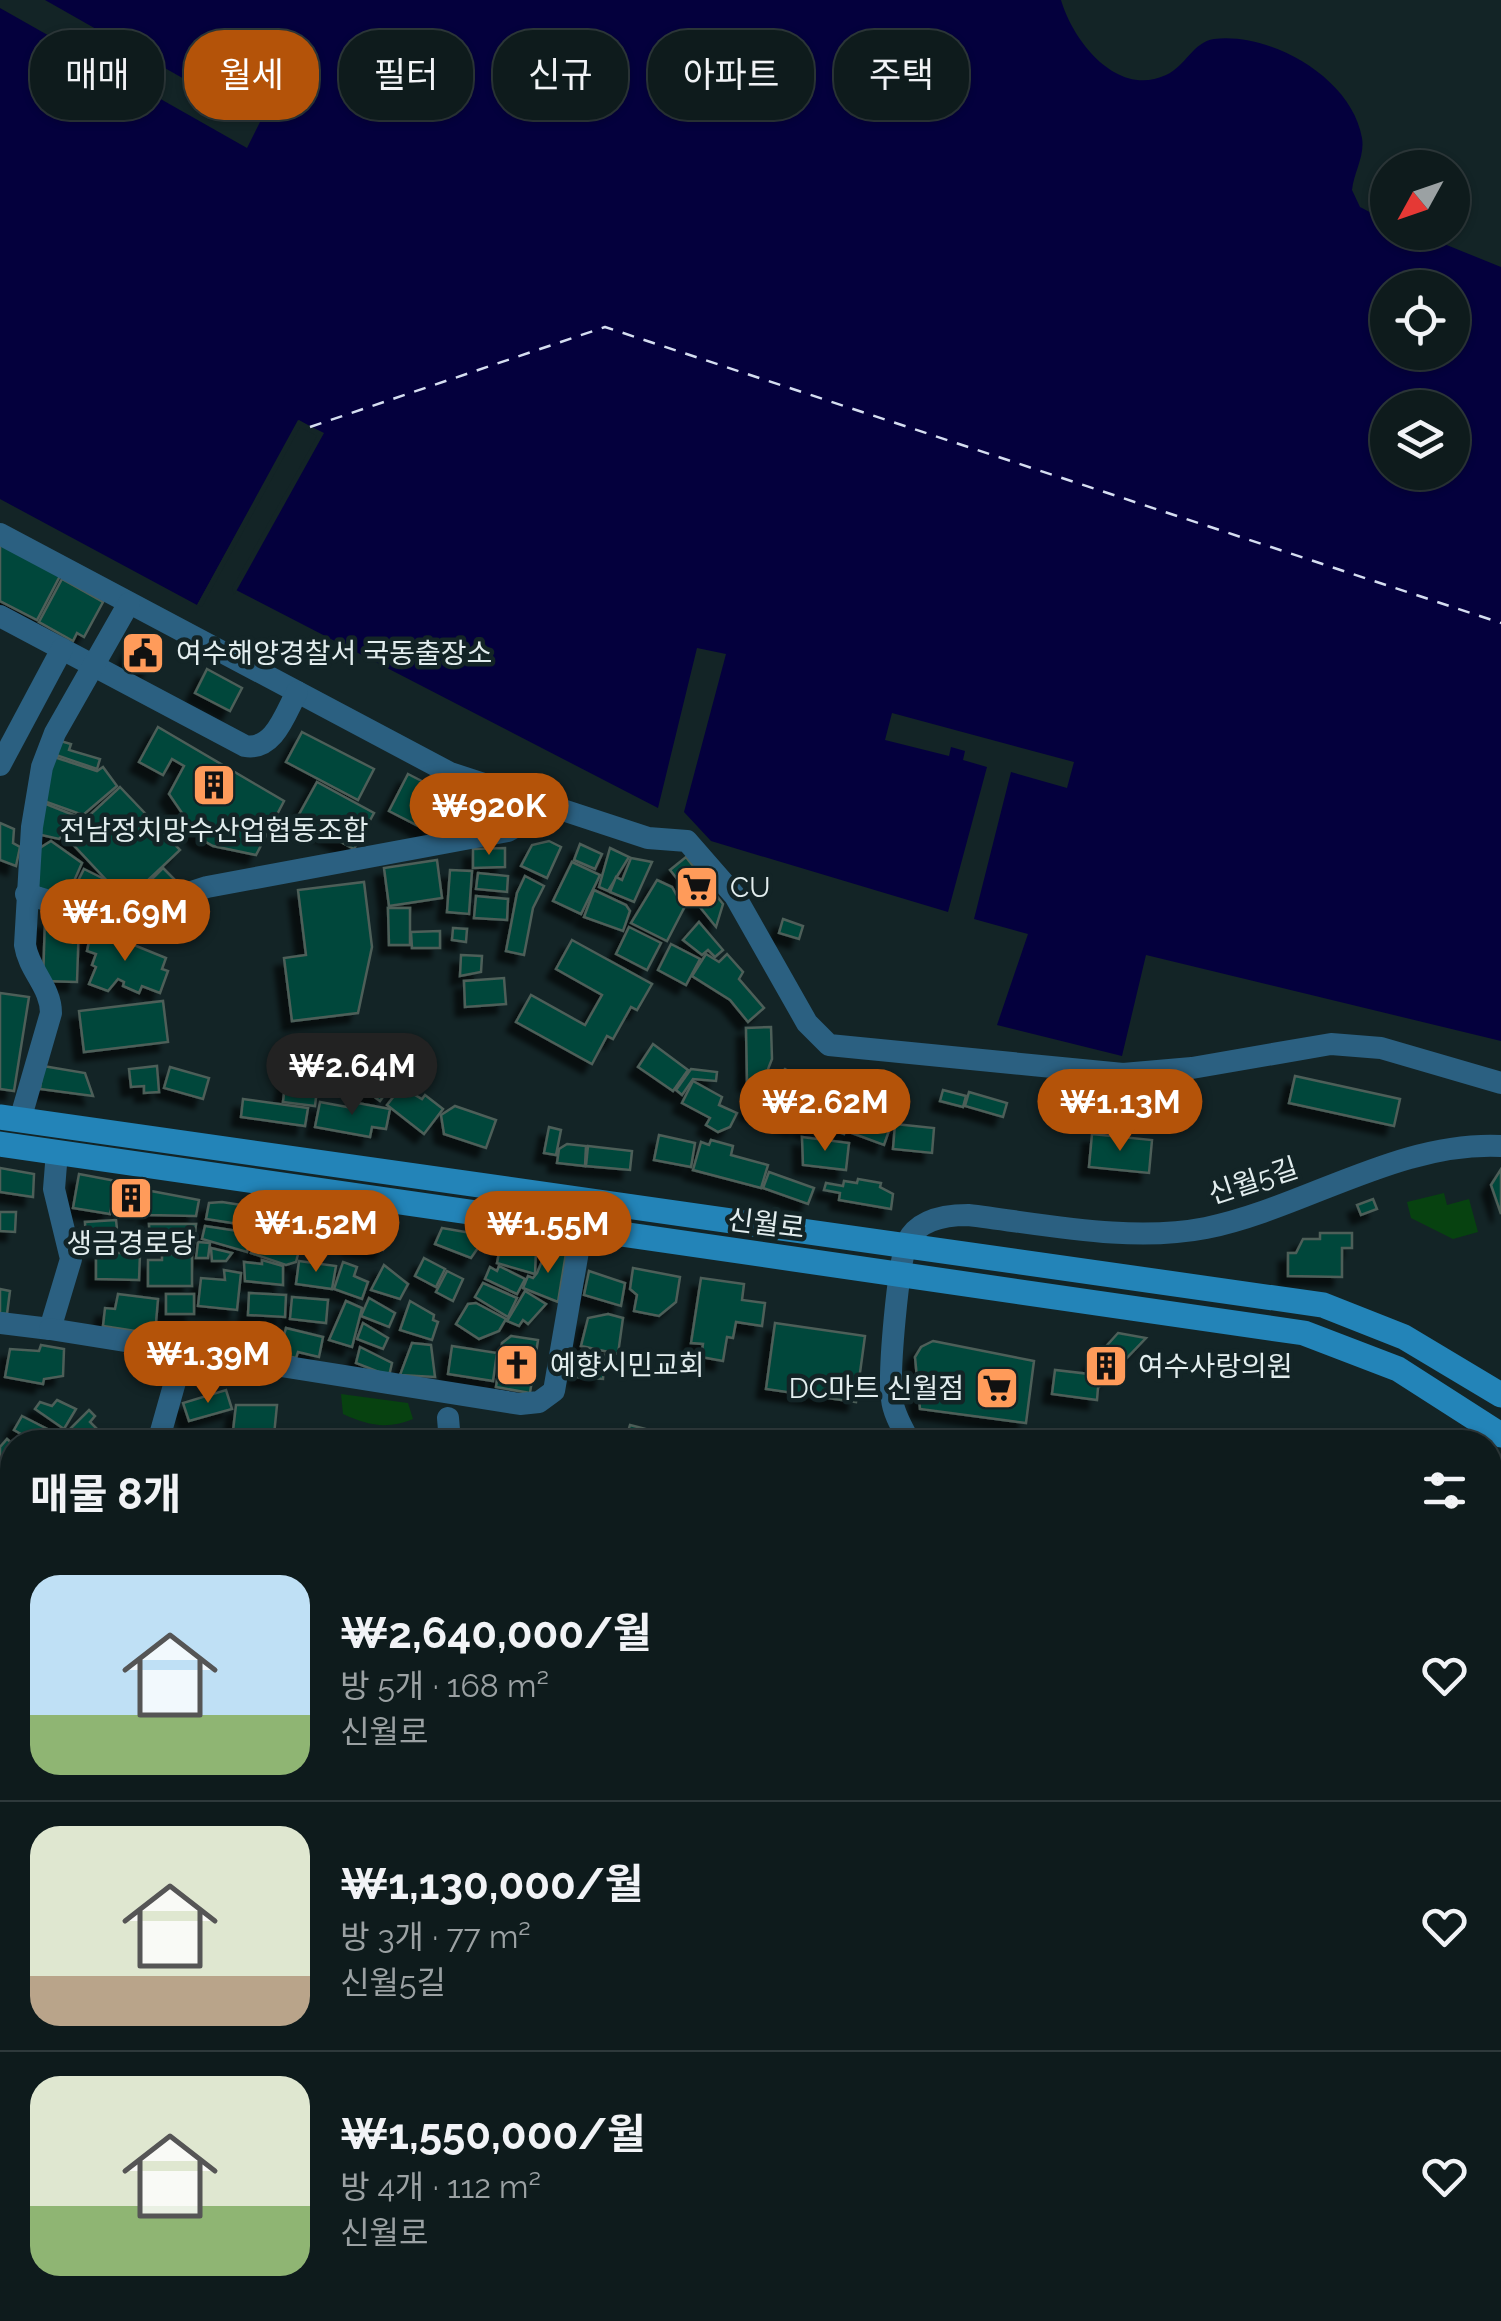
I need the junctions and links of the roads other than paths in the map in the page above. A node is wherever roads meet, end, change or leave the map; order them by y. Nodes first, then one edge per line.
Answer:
1 (0, 534) edge
2 (129, 603) junction
3 (0, 616) edge
4 (62, 649) junction
5 (94, 666) junction
6 (298, 692) junction
7 (0, 765) edge
8 (540, 800) junction
9 (26, 894) junction
10 (1501, 1083) edge
11 (10, 1118) edge
12 (0, 1144) edge
13 (1501, 1146) edge
14 (57, 1152) junction
15 (582, 1228) junction
16 (907, 1243) junction
17 (902, 1272) junction
18 (0, 1323) edge
19 (50, 1329) junction
20 (184, 1350) junction
21 (1501, 1396) edge
22 (448, 1418) dead end
23 (161, 1430) edge
24 (449, 1430) edge
25 (904, 1430) edge
26 (1492, 1430) edge

1 - 2 street
2 - 5 street
2 - 6 street
3 - 4 street
4 - 5 street
4 - 7 street
5 - 6 street
5 - 9 street
6 - 8 street
8 - 9 street
8 - 10 street
9 - 11 street
11 - 16 street, 신월로
12 - 14 street, 신월로
13 - 16 street, 신월5길
14 - 15 street, 신월로
14 - 19 street
15 - 17 street, 신월로
15 - 20 street
16 - 17 street
16 - 21 street, 신월로
17 - 25 street
17 - 26 street, 신월로
18 - 19 street
19 - 20 street
20 - 23 street
22 - 24 street

